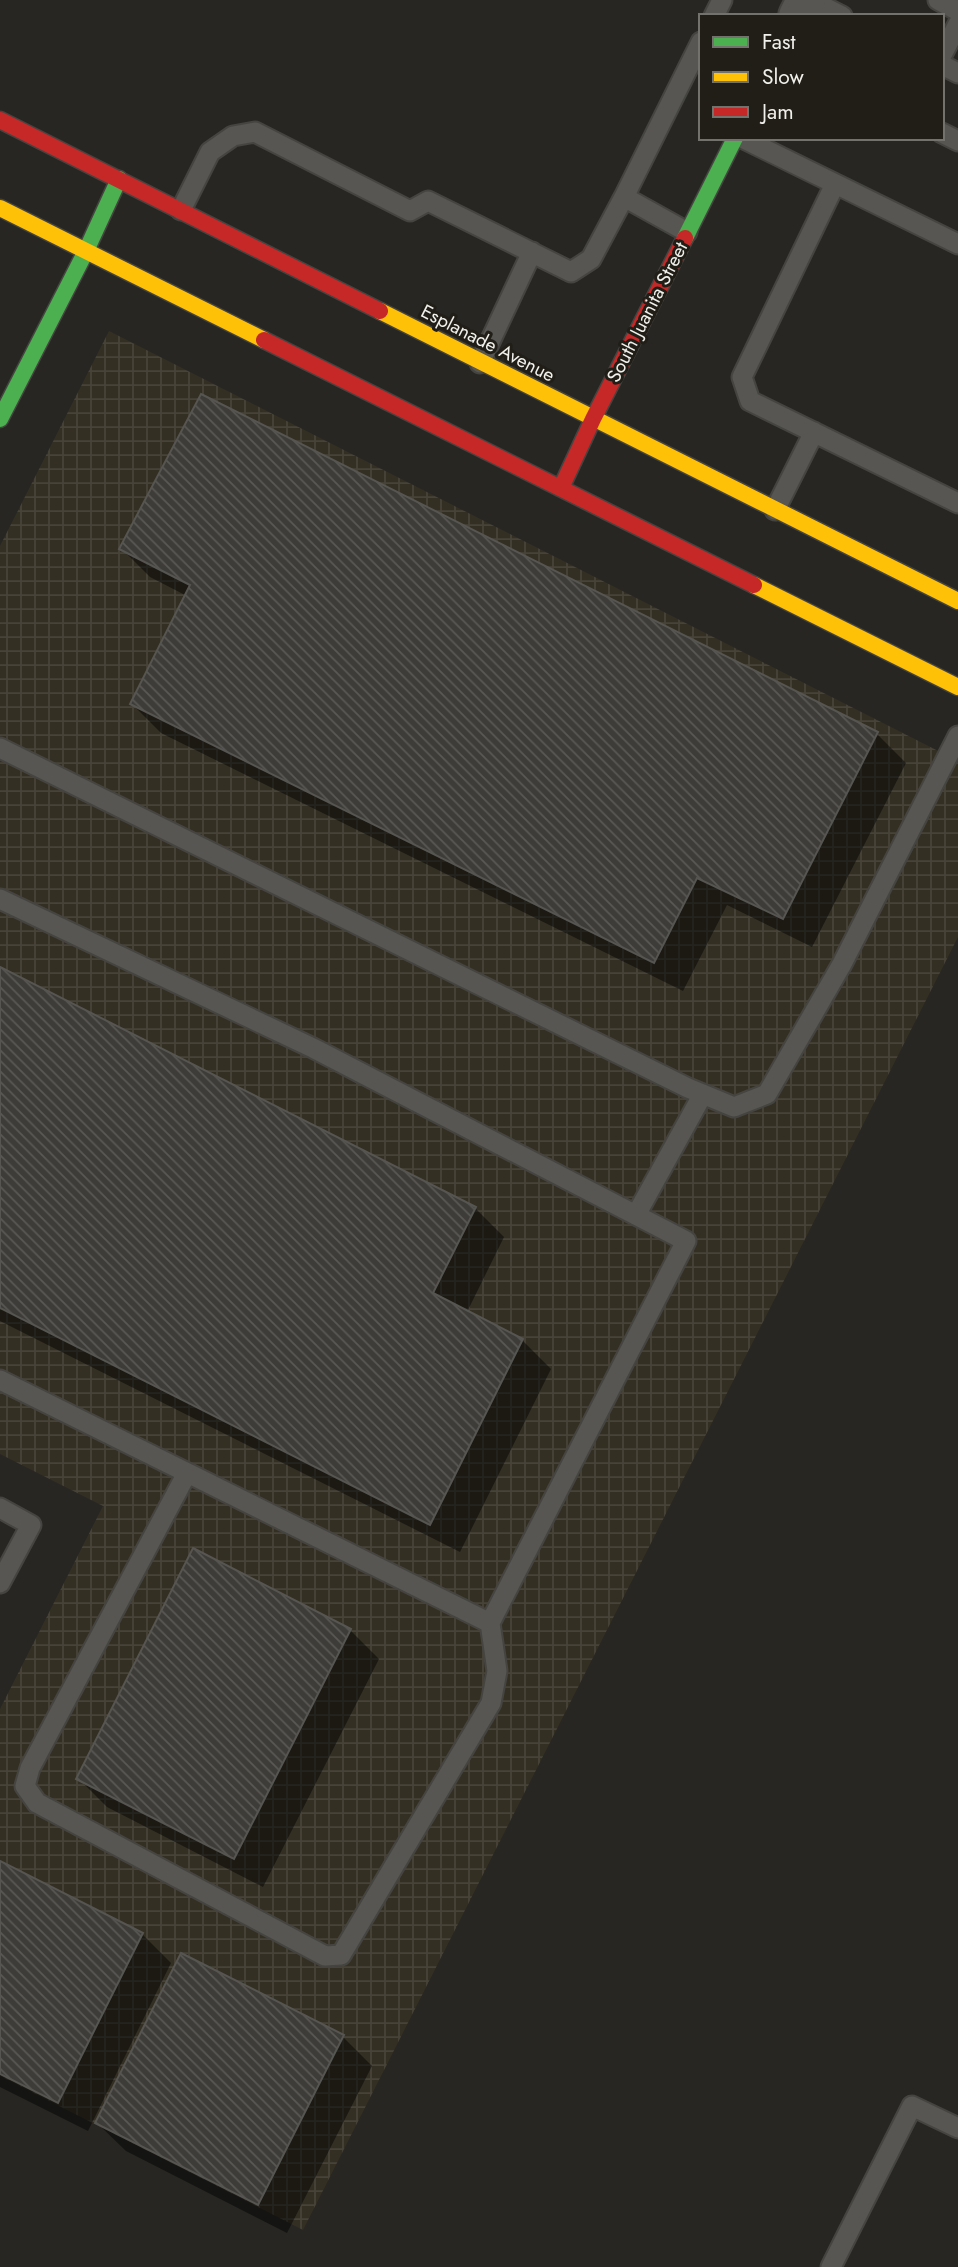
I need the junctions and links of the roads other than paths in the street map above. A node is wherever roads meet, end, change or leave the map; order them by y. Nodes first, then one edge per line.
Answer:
1 (808, 0) edge
2 (938, 0) edge
3 (958, 11) edge
4 (838, 14) edge
5 (958, 24) edge
6 (699, 46) edge
7 (944, 51) edge
8 (0, 120) edge
9 (734, 140) edge
10 (746, 140) edge
11 (119, 179) junction
12 (835, 184) junction
13 (624, 197) junction
14 (0, 208) edge
15 (181, 210) junction
16 (687, 233) junction
17 (958, 244) edge
18 (86, 251) junction
19 (532, 252) junction
20 (480, 363) junction
21 (0, 419) edge
22 (593, 419) junction
23 (814, 432) junction
24 (561, 488) junction
25 (958, 503) edge
26 (775, 510) junction
27 (958, 601) edge
28 (958, 687) edge
29 (958, 736) edge
30 (0, 748) edge
31 (0, 899) edge
32 (703, 1094) junction
33 (636, 1215) junction
34 (0, 1380) edge
35 (187, 1473) junction
36 (0, 1508) edge
37 (0, 1583) edge
38 (490, 1623) junction
39 (958, 2128) edge
40 (831, 2267) edge

1 - 4 lane
2 - 3 lane
5 - 7 lane
6 - 13 lane
8 - 11 main road, Esplanade Avenue
9 - 16 main road, South Juanita Street
10 - 12 lane
11 - 15 main road, Esplanade Avenue
11 - 18 main road
12 - 17 lane
12 - 23 lane
13 - 16 lane
13 - 19 lane
14 - 18 main road
15 - 19 lane
15 - 20 main road, Esplanade Avenue
16 - 22 main road, South Juanita Street
18 - 21 main road
18 - 24 main road
19 - 20 lane
20 - 22 main road, Esplanade Avenue
22 - 24 main road, South Juanita Street
22 - 26 main road, Esplanade Avenue
23 - 25 lane
23 - 26 lane
24 - 28 main road
26 - 27 main road, Esplanade Avenue
29 - 32 lane
30 - 32 lane
31 - 33 lane
32 - 33 lane
33 - 38 lane
34 - 35 lane
35 - 38 lane
35 - 38 lane
36 - 37 lane
39 - 40 lane

